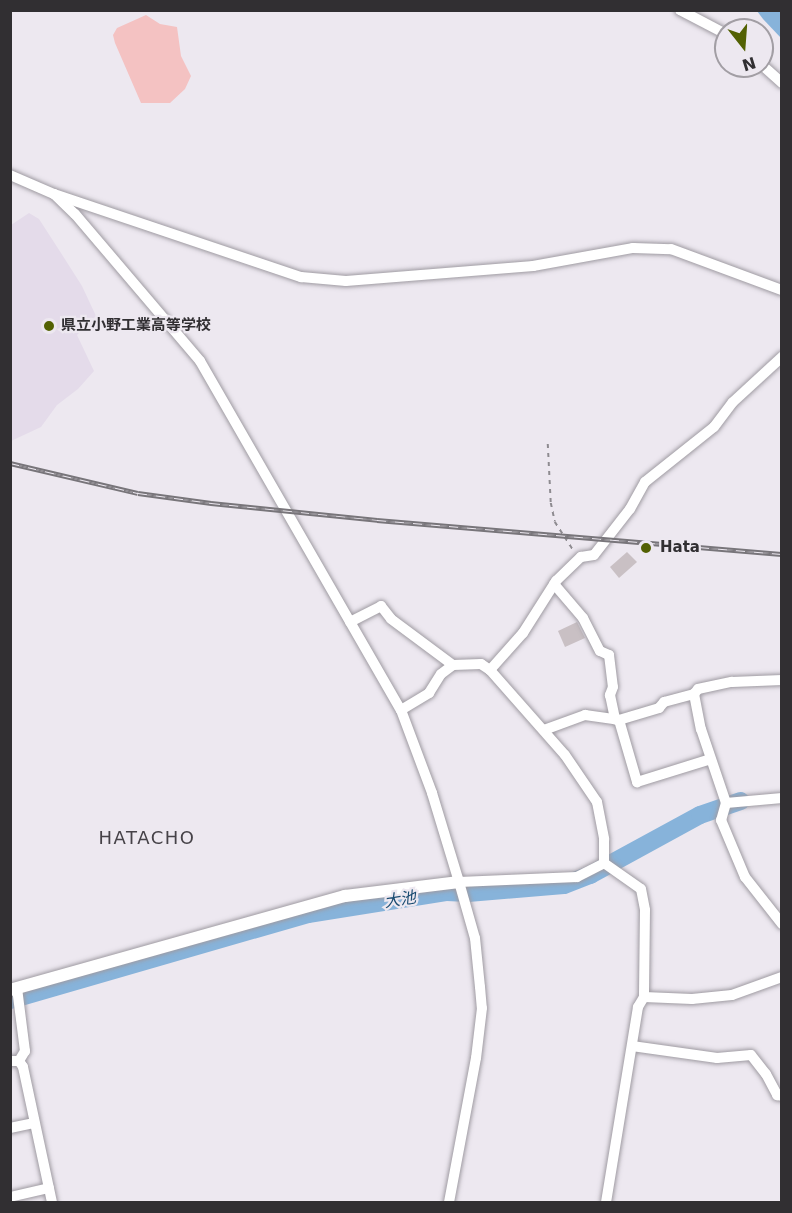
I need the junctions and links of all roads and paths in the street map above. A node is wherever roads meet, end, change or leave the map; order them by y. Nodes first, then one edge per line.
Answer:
1 (680, 10) edge
2 (714, 28) edge
3 (10, 176) edge
4 (54, 194) junction
5 (782, 290) edge
6 (782, 357) edge
7 (548, 444) dead end
8 (581, 558) junction
9 (554, 584) junction
10 (350, 622) junction
11 (453, 665) junction
12 (490, 670) junction
13 (782, 680) edge
14 (694, 694) junction
15 (401, 710) junction
16 (617, 719) junction
17 (544, 730) junction
18 (711, 759) junction
19 (782, 798) edge
20 (726, 803) junction
21 (604, 863) junction
22 (459, 882) junction
23 (782, 924) edge
24 (782, 977) edge
25 (14, 989) edge
26 (644, 998) junction
27 (632, 1046) junction
28 (15, 1061) edge
29 (782, 1096) edge
30 (34, 1123) junction
31 (10, 1128) edge
32 (49, 1188) junction
33 (10, 1197) edge
34 (52, 1203) edge
35 (448, 1203) edge
36 (606, 1203) edge

1 - 2 street
3 - 4 street
4 - 5 street
4 - 10 street
6 - 8 street
7 - 8 path
8 - 9 street
9 - 12 street
9 - 16 street
10 - 11 street
10 - 15 street
11 - 12 street
11 - 15 street
12 - 17 street
13 - 14 street
14 - 16 street
14 - 18 street
15 - 22 street
16 - 17 street
16 - 18 street
17 - 21 street
18 - 20 street
19 - 20 street
20 - 23 street
21 - 22 street
21 - 26 street
22 - 25 street
22 - 35 street
24 - 26 street
25 - 28 street
26 - 27 street
27 - 29 street
27 - 36 street
28 - 30 street
30 - 31 street
30 - 32 street
32 - 33 street
32 - 34 street

